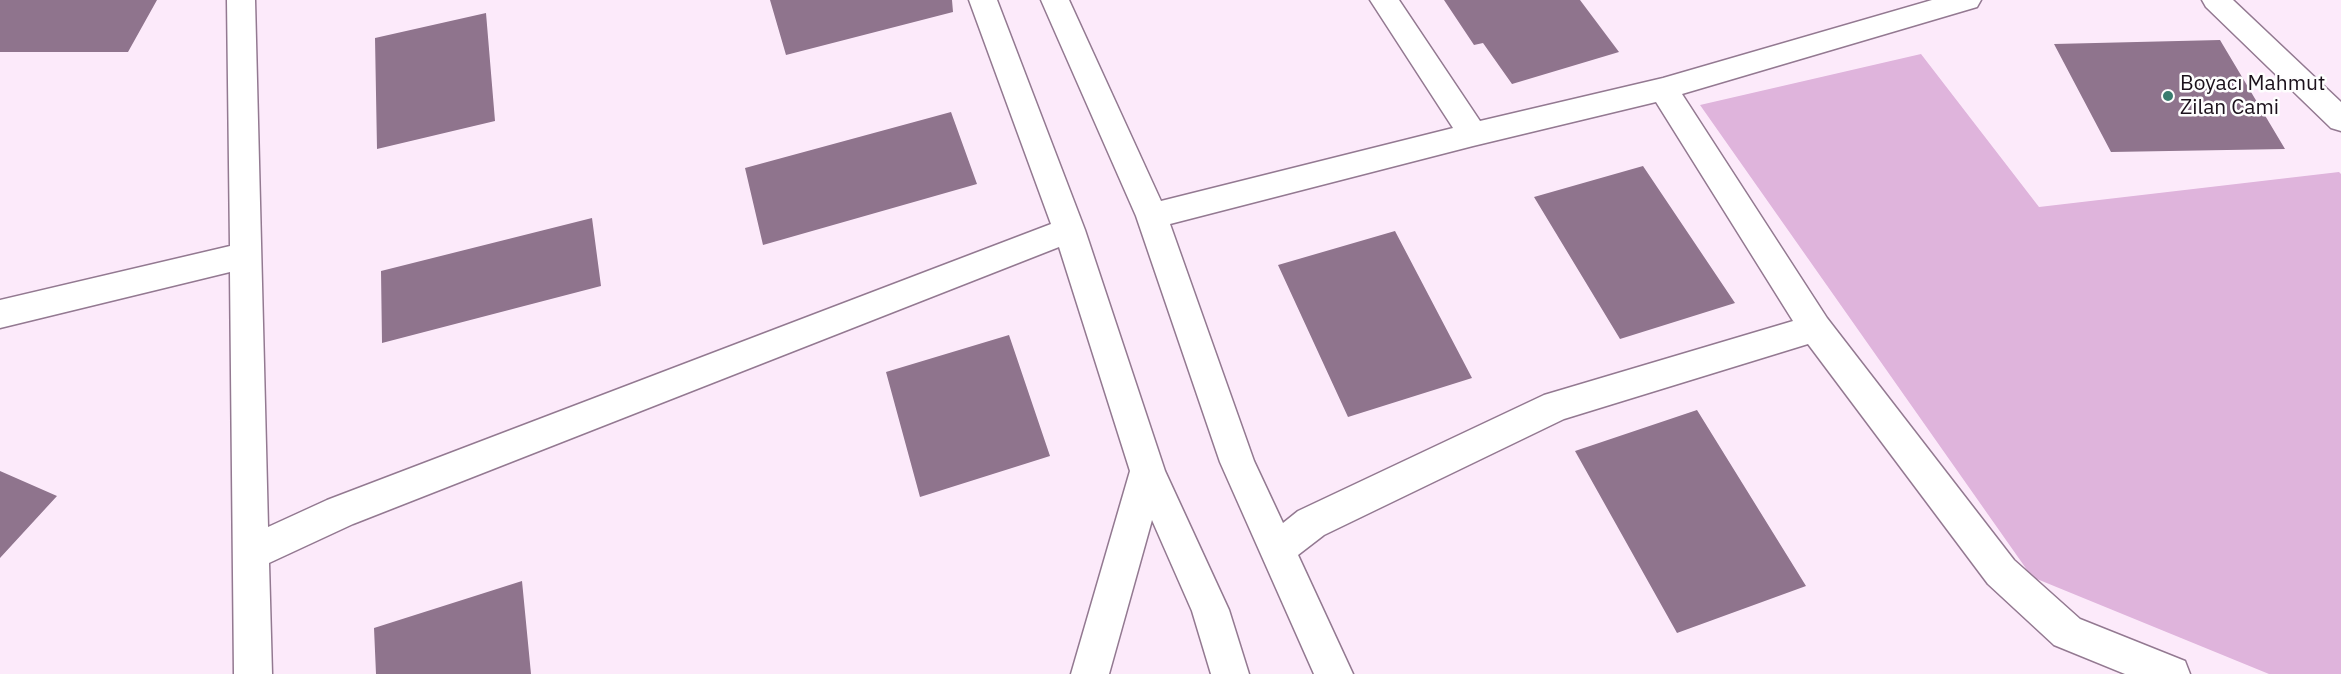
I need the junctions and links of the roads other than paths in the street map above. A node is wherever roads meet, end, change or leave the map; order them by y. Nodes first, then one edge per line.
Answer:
1 (241, 0) edge
2 (983, 0) edge
3 (1055, 0) edge
4 (1384, 0) edge
5 (1967, 0) edge
6 (2216, 0) edge
7 (1663, 89) junction
8 (2341, 120) edge
9 (1473, 134) junction
10 (1152, 216) junction
11 (1070, 230) junction
12 (246, 255) junction
13 (0, 314) edge
14 (1815, 328) junction
15 (1148, 471) junction
16 (1278, 549) junction
17 (251, 553) junction
18 (253, 674) edge
19 (1090, 674) edge
20 (1230, 674) edge
21 (1334, 674) edge
22 (2171, 674) edge

1 - 12 street
2 - 11 street
3 - 10 street
4 - 9 street
5 - 7 street
6 - 8 street
7 - 9 street
7 - 14 street
9 - 10 street
10 - 16 street
11 - 15 street
11 - 17 street
12 - 13 street
12 - 17 street
14 - 16 street
14 - 22 street
15 - 19 street
15 - 20 street
16 - 21 street
17 - 18 street

